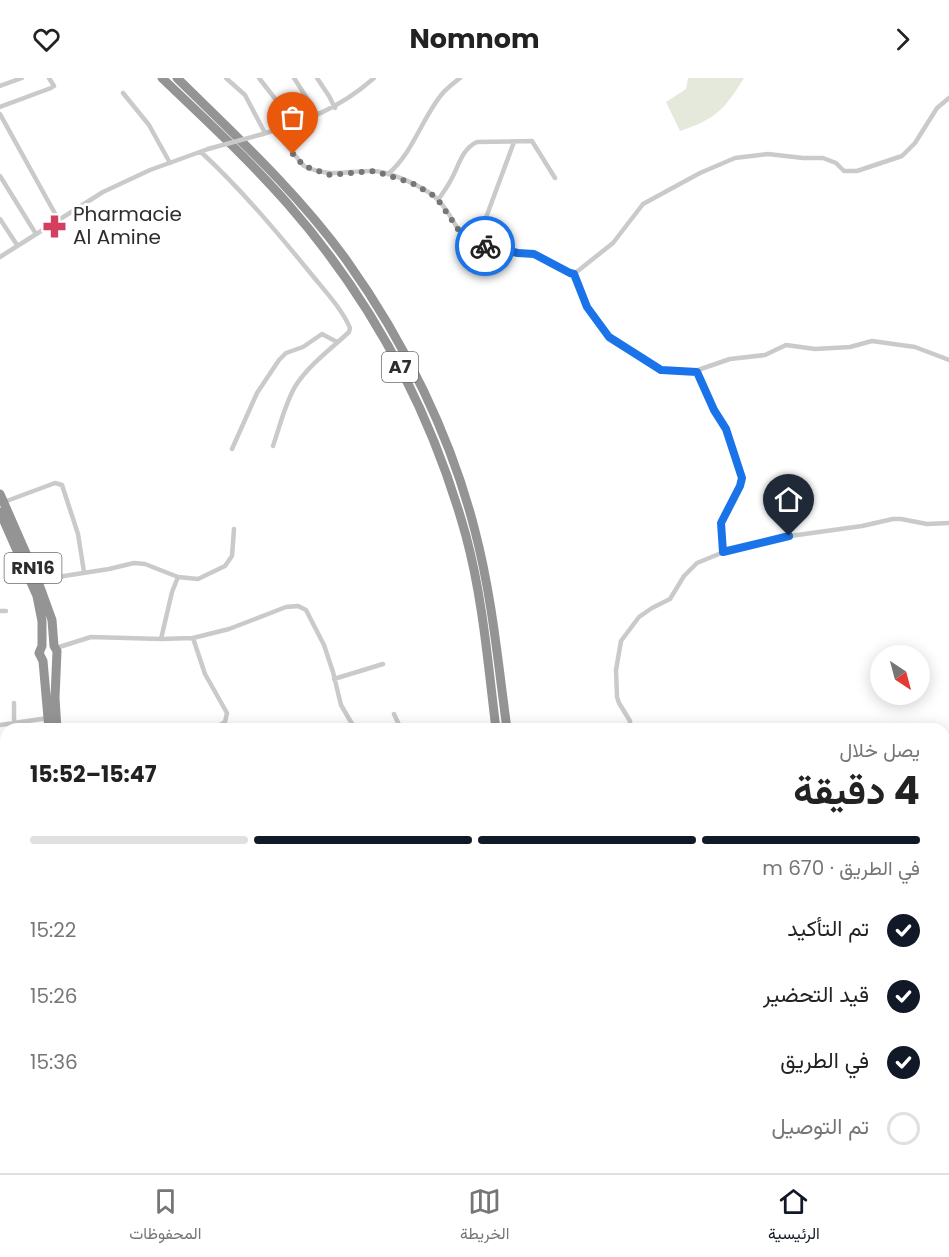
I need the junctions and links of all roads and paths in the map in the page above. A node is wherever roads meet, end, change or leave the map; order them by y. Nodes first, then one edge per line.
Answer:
1 (22, 78) edge
2 (48, 78) edge
3 (162, 78) edge
4 (177, 78) edge
5 (226, 78) edge
6 (259, 78) edge
7 (294, 78) edge
8 (317, 78) edge
9 (374, 78) edge
10 (459, 78) edge
11 (0, 86) edge
12 (123, 93) dead end
13 (949, 98) edge
14 (0, 107) edge
15 (334, 108) junction
16 (0, 114) edge
17 (317, 114) junction
18 (294, 123) junction
19 (274, 130) junction
20 (264, 133) junction
21 (514, 142) junction
22 (201, 152) junction
23 (170, 163) junction
24 (388, 174) junction
25 (0, 176) edge
26 (555, 178) dead end
27 (438, 200) junction
28 (0, 219) edge
29 (58, 219) junction
30 (36, 234) junction
31 (477, 242) junction
32 (17, 245) junction
33 (0, 256) edge
34 (574, 274) junction
35 (337, 342) junction
36 (949, 360) edge
37 (697, 372) junction
38 (273, 446) dead end
39 (232, 449) dead end
40 (1, 503) edge
41 (949, 523) edge
42 (234, 529) dead end
43 (723, 552) junction
44 (84, 572) junction
45 (178, 577) junction
46 (39, 583) junction
47 (193, 638) junction
48 (161, 639) junction
49 (42, 646) junction
50 (56, 651) junction
51 (43, 661) junction
52 (383, 664) dead end
53 (334, 679) junction
54 (14, 703) dead end
55 (394, 714) dead end
56 (48, 718) junction
57 (14, 723) edge
58 (27, 723) edge
59 (48, 723) edge
60 (57, 723) edge
61 (223, 723) edge
62 (352, 723) edge
63 (398, 723) edge
64 (495, 723) edge
65 (506, 723) edge
66 (630, 723) edge

1 - 11 street
2 - 14 street
3 - 64 highway, A7
4 - 65 highway, A7
5 - 20 street
6 - 18 street
7 - 17 street
8 - 15 street
9 - 15 street
10 - 24 street
12 - 23 street
13 - 34 street
15 - 17 street
16 - 29 street
17 - 18 street
18 - 19 street
19 - 20 street
19 - 24 street
20 - 22 street, bridge
21 - 26 street
21 - 27 street
21 - 31 street
22 - 23 street
22 - 35 street
23 - 29 street
24 - 27 street
25 - 30 street
27 - 31 street
28 - 32 street
29 - 30 street
30 - 32 street
31 - 34 street
32 - 33 street
34 - 37 street
35 - 38 street
35 - 39 street
36 - 37 street
37 - 43 street
40 - 44 street
40 - 46 highway, RN16
40 - 49 highway, RN16
41 - 43 street
42 - 45 street
43 - 66 street
44 - 45 street
44 - 46 street
45 - 48 street
46 - 50 highway, RN16
47 - 48 street
47 - 53 street
47 - 61 street
48 - 50 street
49 - 50 highway
49 - 51 highway, RN16
50 - 51 highway
50 - 60 highway, RN16
51 - 56 highway, RN16
52 - 53 street
53 - 62 street
54 - 57 street
55 - 63 street
56 - 58 street
56 - 59 highway, RN16

